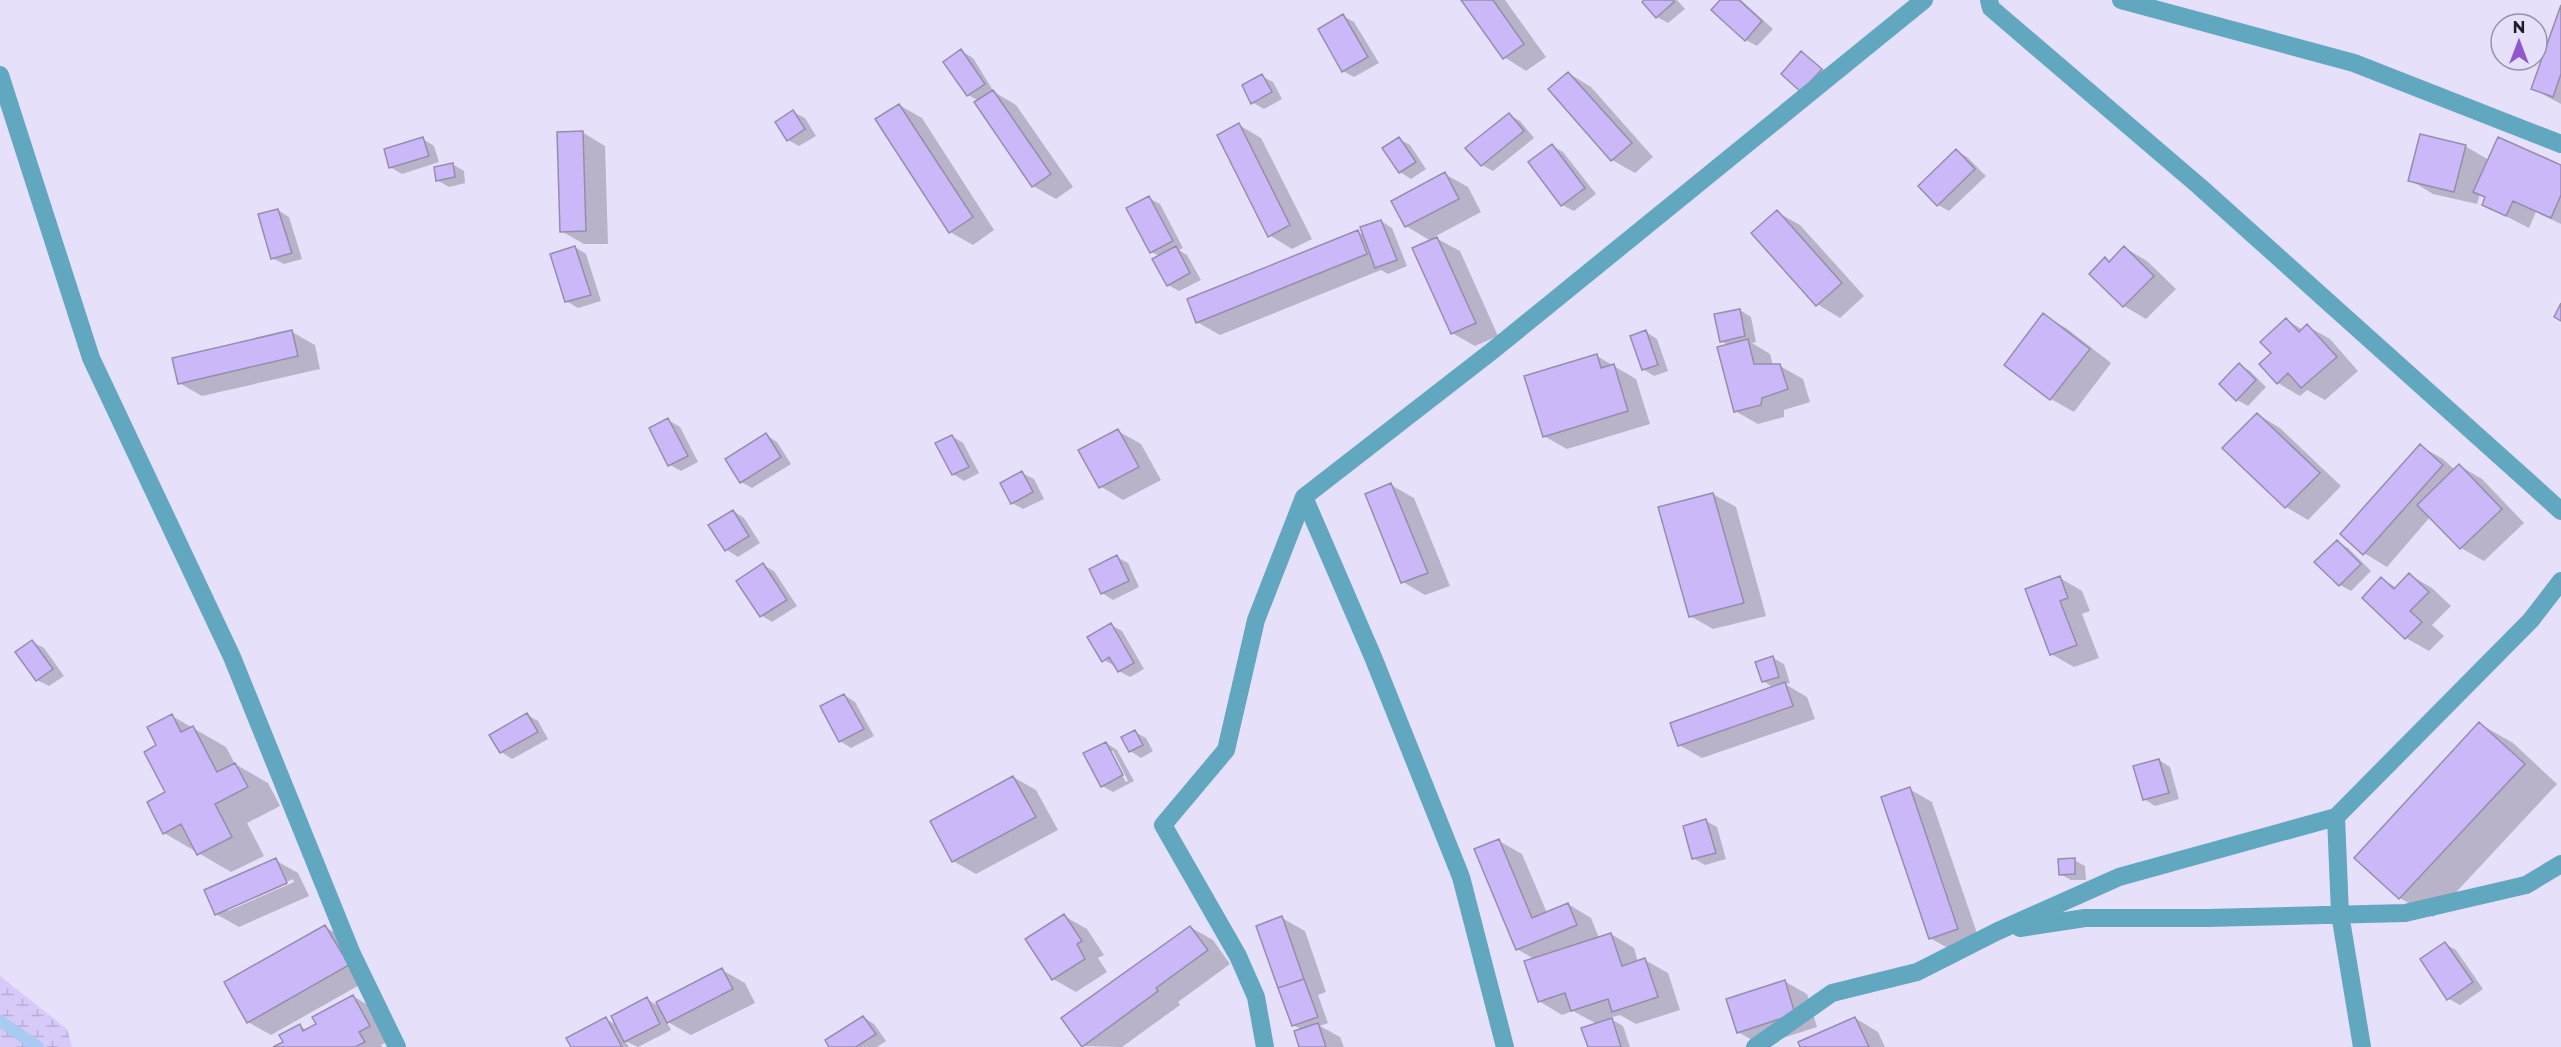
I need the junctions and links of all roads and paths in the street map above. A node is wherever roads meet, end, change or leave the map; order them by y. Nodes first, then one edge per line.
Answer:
1 (1924, 0) edge
2 (1989, 0) edge
3 (2121, 0) edge
4 (0, 75) edge
5 (2561, 144) edge
6 (1304, 497) junction
7 (2561, 511) edge
8 (2561, 581) edge
9 (2336, 817) junction
10 (2561, 864) edge
11 (2340, 914) junction
12 (1998, 931) junction
13 (397, 1047) edge
14 (1265, 1047) edge
15 (1506, 1047) edge
16 (1755, 1047) edge
17 (2362, 1047) edge

1 - 6 street
2 - 7 street
3 - 5 street
4 - 13 street
6 - 14 street
6 - 15 street
8 - 9 street
9 - 11 street
9 - 12 street
10 - 11 street
11 - 12 street
11 - 17 street
12 - 16 street

